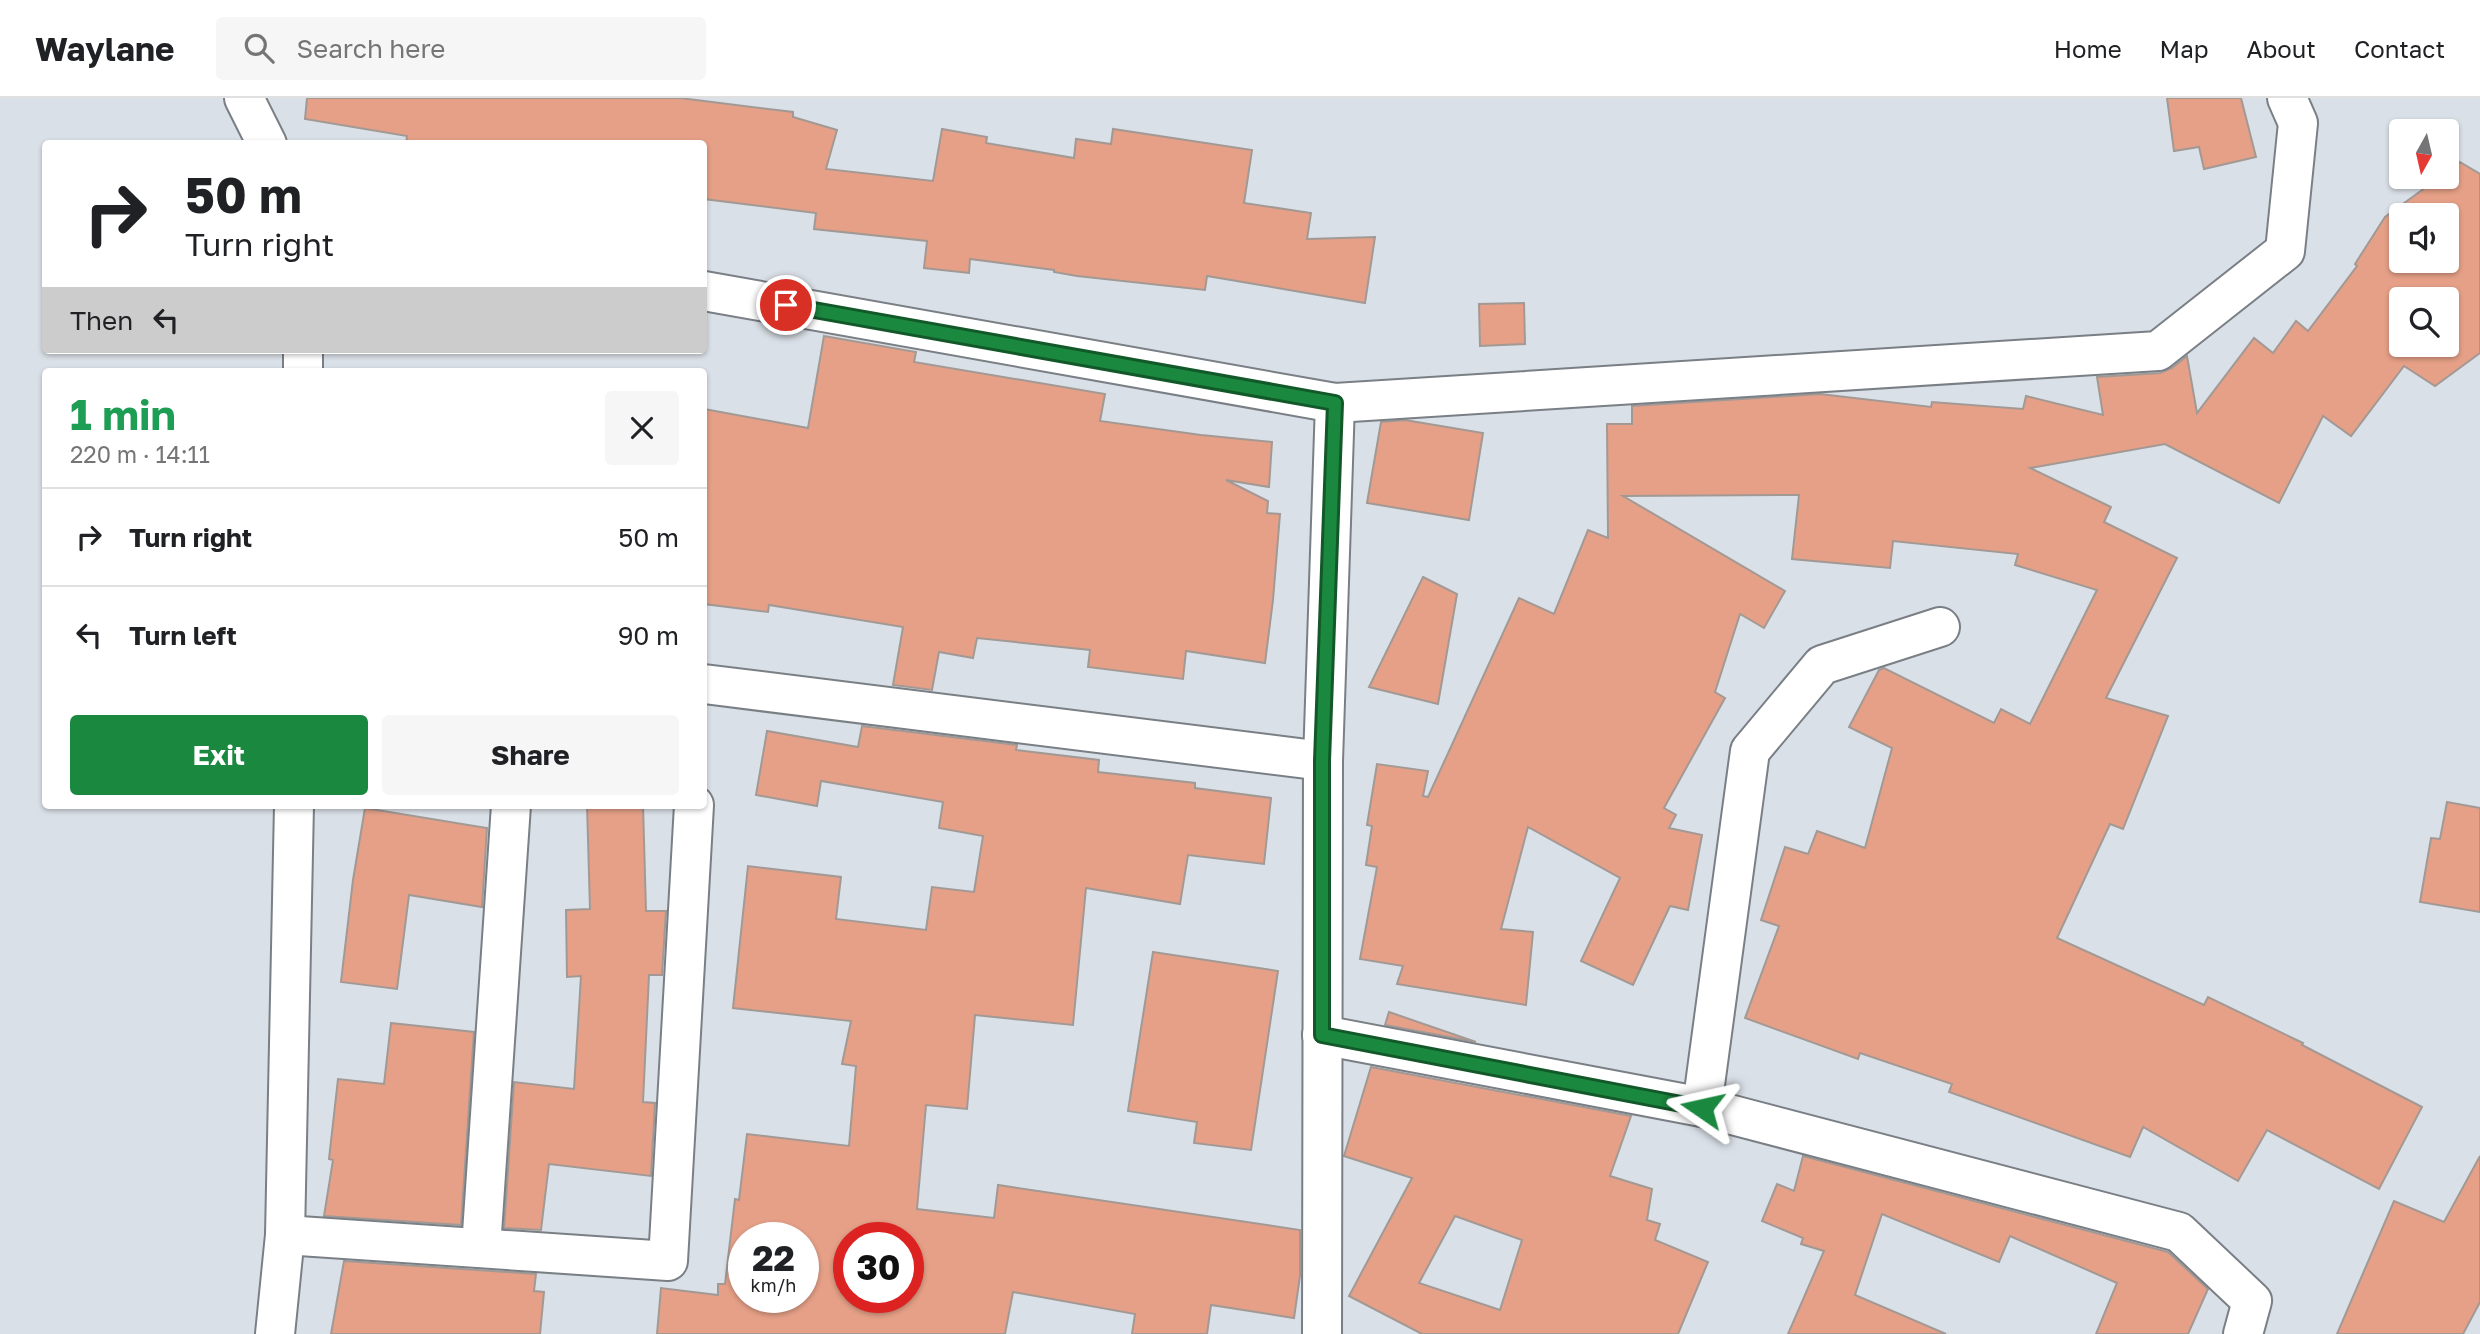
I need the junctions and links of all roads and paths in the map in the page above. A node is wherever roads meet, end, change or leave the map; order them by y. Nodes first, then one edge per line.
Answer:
1 (244, 98) edge
2 (2287, 98) edge
3 (265, 140) edge
4 (707, 292) edge
5 (1335, 403) junction
6 (1940, 627) dead end
7 (707, 684) edge
8 (1322, 761) junction
9 (294, 809) edge
10 (511, 809) edge
11 (694, 809) edge
12 (1322, 1035) junction
13 (1702, 1108) junction
14 (285, 1235) junction
15 (481, 1248) junction
16 (275, 1334) edge
17 (1322, 1334) edge
18 (2243, 1334) edge

1 - 3 street
2 - 5 street
4 - 5 street
5 - 8 street
6 - 13 street
7 - 8 street
8 - 12 street
9 - 14 street
10 - 15 street
11 - 15 street
12 - 13 street
12 - 17 street
13 - 18 street
14 - 15 street
14 - 16 street

